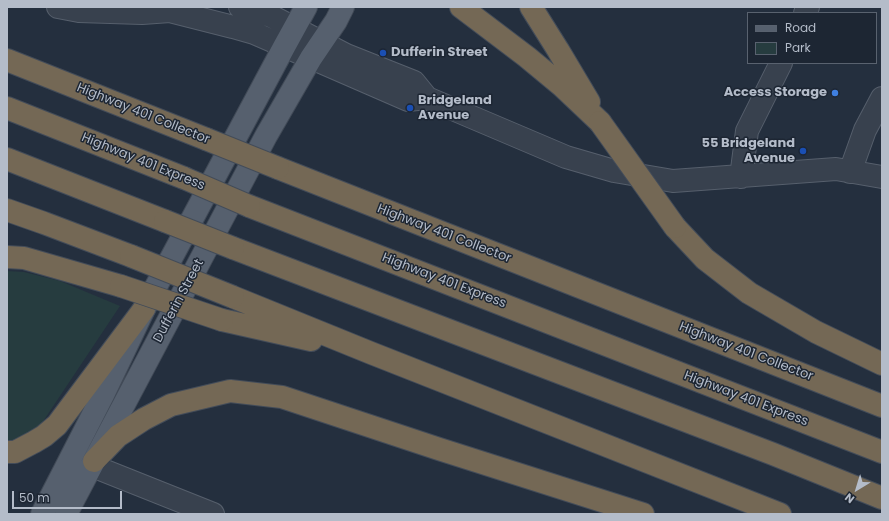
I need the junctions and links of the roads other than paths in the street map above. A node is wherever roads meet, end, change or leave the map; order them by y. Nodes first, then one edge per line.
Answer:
1 (58, 7) edge
2 (240, 7) edge
3 (306, 7) edge
4 (343, 7) edge
5 (461, 7) edge
6 (531, 7) edge
7 (176, 9) edge
8 (295, 28) junction
9 (284, 47) junction
10 (316, 50) junction
11 (7, 60) edge
12 (780, 64) edge
13 (882, 98) edge
14 (7, 108) edge
15 (600, 122) junction
16 (7, 159) edge
17 (850, 172) junction
18 (741, 177) junction
19 (882, 177) edge
20 (7, 210) edge
21 (7, 257) edge
22 (144, 309) junction
23 (371, 353) junction
24 (882, 364) edge
25 (882, 406) edge
26 (7, 452) edge
27 (882, 452) edge
28 (71, 458) junction
29 (92, 464) junction
30 (882, 498) edge
31 (42, 514) edge
32 (66, 514) edge
33 (213, 514) edge
34 (643, 514) edge
35 (780, 514) edge

1 - 7 street
2 - 8 street
3 - 8 main road, Dufferin Street
4 - 10 main road, Dufferin Street
5 - 15 highway
6 - 15 highway
7 - 9 street
8 - 9 main road, Dufferin Street
8 - 10 street
9 - 10 street
9 - 22 main road, Dufferin Street
10 - 18 street
10 - 29 main road, Dufferin Street
11 - 25 highway, Highway 401 Collector, bridge
12 - 18 street
13 - 17 street
14 - 27 highway, Highway 401 Express, bridge
15 - 24 highway, bridge
16 - 30 highway, bridge
17 - 18 street
17 - 19 street
20 - 23 highway, bridge
21 - 23 highway, bridge
22 - 26 highway
22 - 28 main road, Dufferin Street
23 - 35 highway
28 - 29 street
28 - 31 main road, Dufferin Street
29 - 32 main road, Dufferin Street
29 - 33 street
29 - 34 highway

